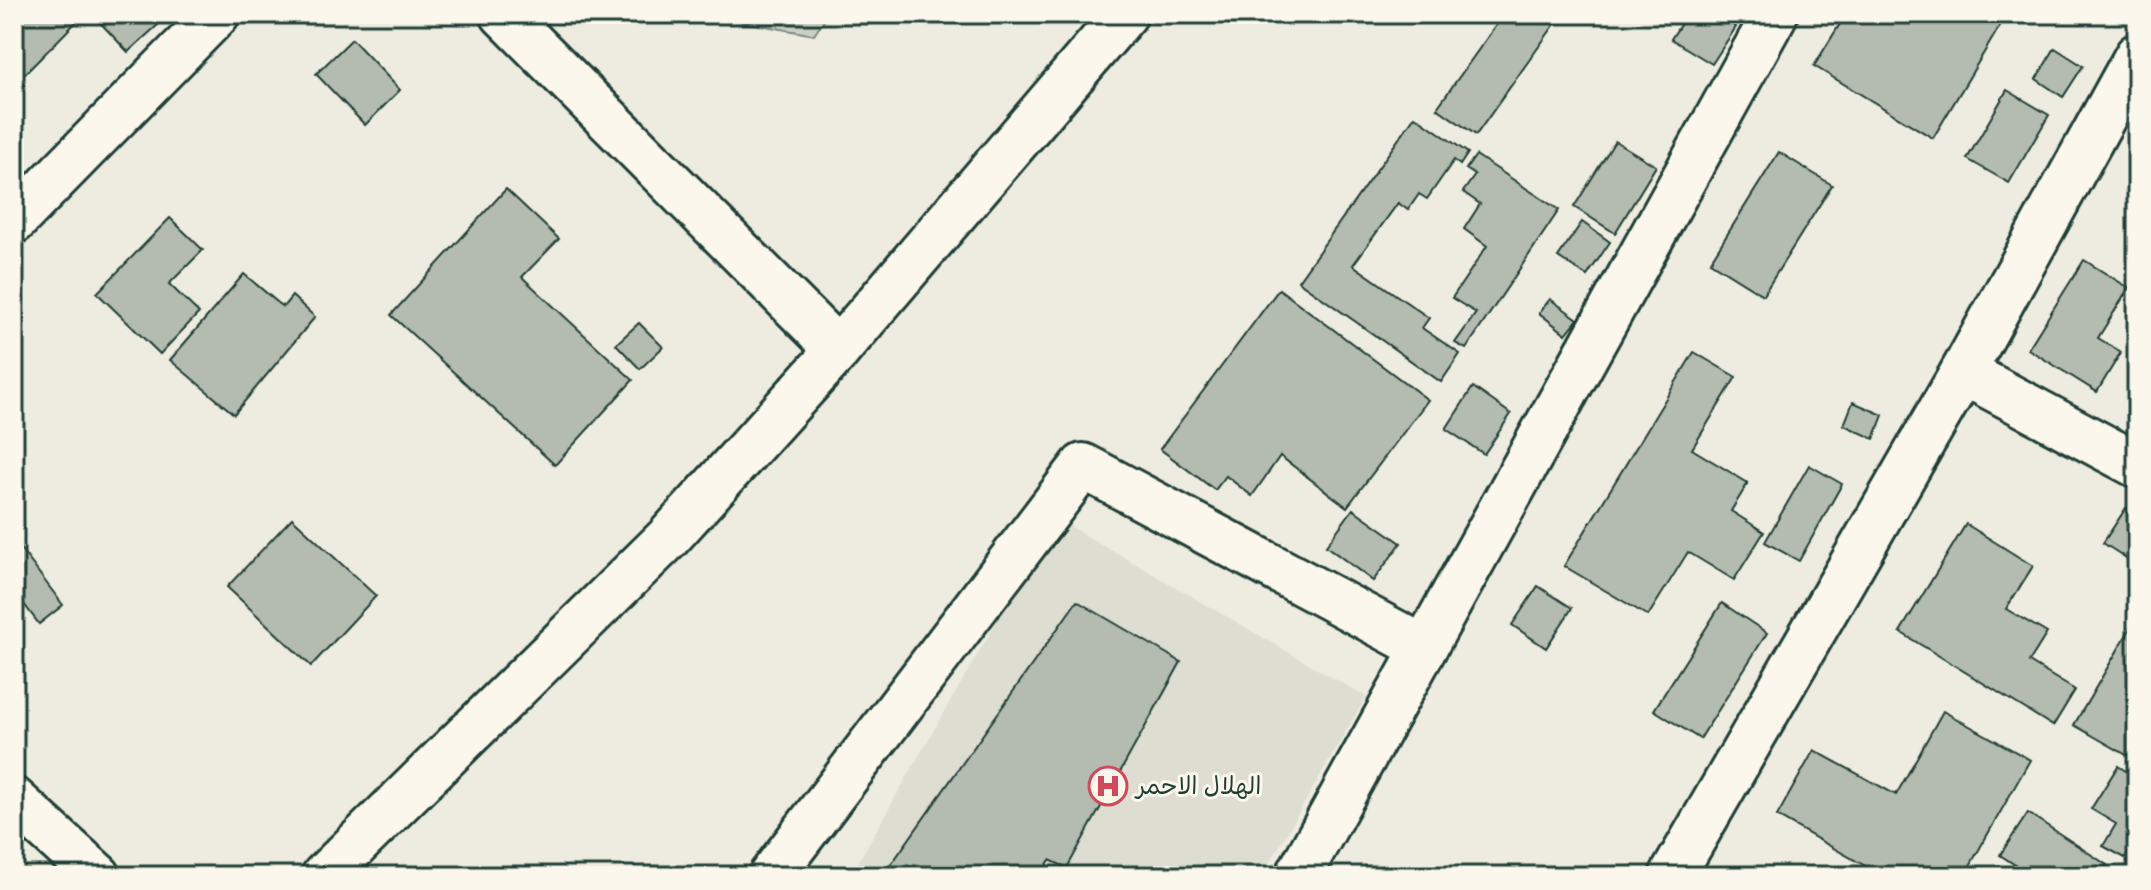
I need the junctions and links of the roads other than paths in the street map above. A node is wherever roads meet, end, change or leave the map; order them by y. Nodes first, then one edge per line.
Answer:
1 (217, 14) edge
2 (503, 14) edge
3 (1125, 14) edge
4 (1775, 14) edge
5 (2137, 56) edge
6 (14, 221) edge
7 (838, 350) junction
8 (1963, 372) junction
9 (2137, 465) edge
10 (1424, 648) junction
11 (14, 800) edge
12 (98, 876) edge
13 (324, 876) edge
14 (771, 876) edge
15 (1298, 876) edge
16 (1672, 876) edge

1 - 6 street
2 - 7 street
3 - 7 street
4 - 10 street
5 - 8 street
7 - 13 street
8 - 9 street
8 - 16 street
10 - 14 street
10 - 15 street
11 - 12 street

